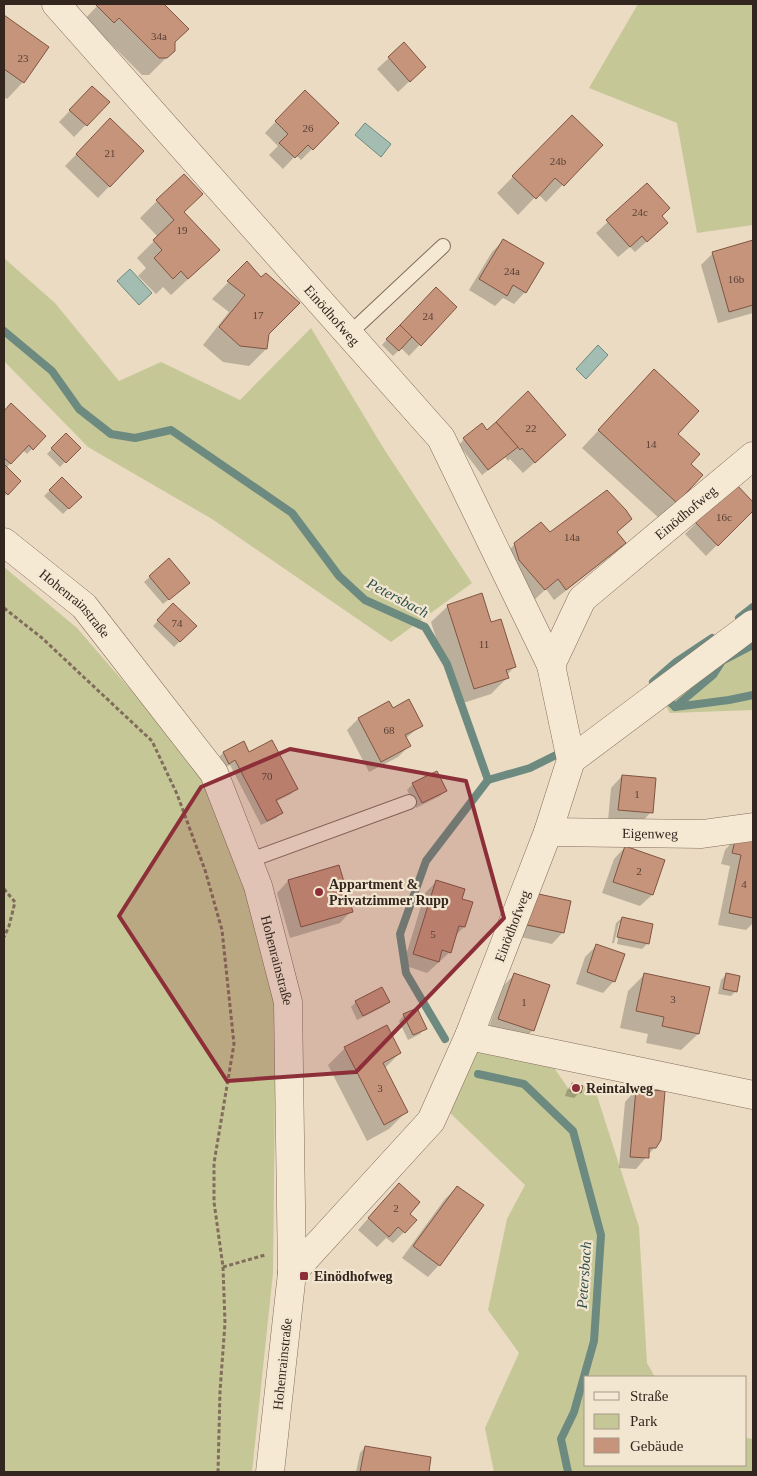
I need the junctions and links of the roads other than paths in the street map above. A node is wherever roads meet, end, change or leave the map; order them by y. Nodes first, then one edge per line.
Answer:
1 (56, 4) edge
2 (443, 246) dead end
3 (349, 334) junction
4 (753, 456) edge
5 (4, 542) edge
6 (753, 624) edge
7 (551, 665) junction
8 (571, 760) junction
9 (409, 802) dead end
10 (753, 827) edge
11 (548, 832) junction
12 (248, 861) junction
13 (469, 1036) junction
14 (753, 1096) edge
15 (292, 1262) junction
16 (270, 1472) edge

1 - 3 street, Einödhofweg
2 - 3 lane
3 - 7 street, Einödhofweg
4 - 7 street, Einödhofweg
5 - 12 street, Hohenrainstraße
6 - 8 street
7 - 8 street, Einödhofweg
8 - 11 street, Einödhofweg
9 - 12 lane
10 - 11 street, Eigenweg
11 - 13 street, Einödhofweg
12 - 15 street, Hohenrainstraße
13 - 14 street
13 - 15 street, Einödhofweg
15 - 16 street, Hohenrainstraße

